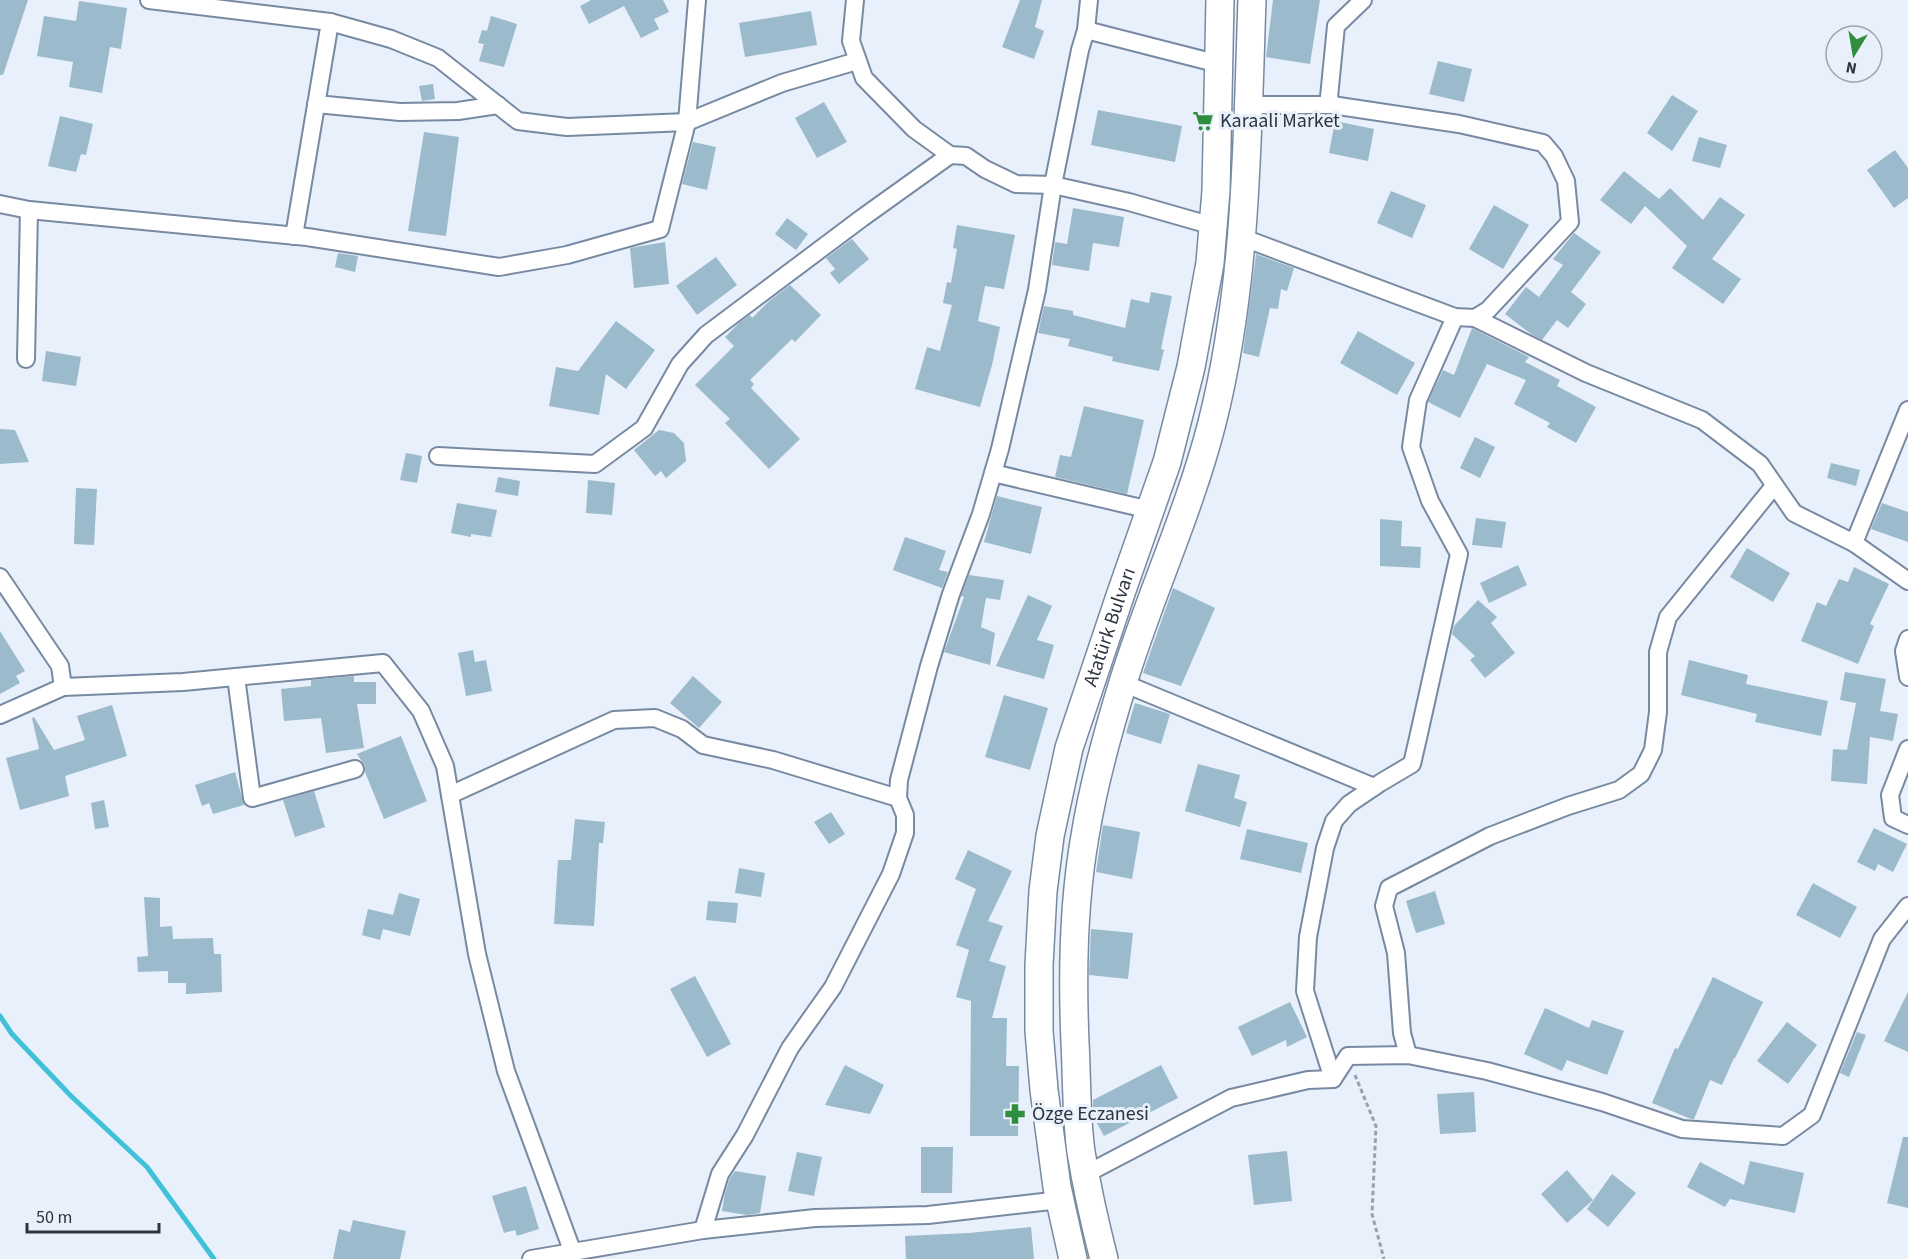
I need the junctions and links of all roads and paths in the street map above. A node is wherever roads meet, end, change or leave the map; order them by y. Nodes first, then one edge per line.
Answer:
1 (149, 0) edge
2 (697, 0) edge
3 (855, 0) edge
4 (1089, 0) edge
5 (1220, 0) edge
6 (1252, 0) edge
7 (1363, 0) edge
8 (330, 22) junction
9 (1086, 30) junction
10 (856, 60) junction
11 (1220, 64) junction
12 (316, 104) junction
13 (498, 105) junction
14 (1249, 105) junction
15 (1332, 105) junction
16 (687, 122) junction
17 (950, 155) junction
18 (1053, 185) junction
19 (0, 204) edge
20 (29, 210) junction
21 (1213, 226) junction
22 (294, 236) junction
23 (1242, 237) junction
24 (1455, 317) junction
25 (1475, 318) junction
26 (26, 359) dead end
27 (1908, 410) edge
28 (438, 456) dead end
29 (993, 473) junction
30 (1774, 486) junction
31 (1150, 510) junction
32 (1854, 543) junction
33 (0, 577) edge
34 (1908, 581) edge
35 (1908, 639) edge
36 (236, 676) junction
37 (1908, 677) edge
38 (1123, 683) junction
39 (63, 687) junction
40 (0, 715) edge
41 (1908, 748) edge
42 (355, 769) dead end
43 (1374, 787) junction
44 (450, 795) junction
45 (898, 798) junction
46 (1908, 825) edge
47 (1908, 906) edge
48 (1408, 1055) junction
49 (1348, 1056) junction
50 (1334, 1079) junction
51 (1086, 1174) junction
52 (1060, 1200) junction
53 (704, 1230) junction
54 (573, 1253) junction
55 (531, 1259) edge
56 (1073, 1259) edge
57 (1104, 1259) edge
58 (1384, 1259) edge

1 - 8 street
2 - 16 street
3 - 10 street
4 - 9 street
5 - 11 highway, Atatürk Bulvarı
6 - 14 highway, Atatürk Bulvarı
7 - 15 street
8 - 12 street
8 - 13 street
9 - 11 street
9 - 18 street
10 - 16 street
10 - 17 street
11 - 21 highway, Atatürk Bulvarı
12 - 13 street
12 - 22 street
13 - 16 street
14 - 15 street
14 - 23 highway, Atatürk Bulvarı
15 - 25 street
16 - 22 street
17 - 18 street
17 - 28 street
18 - 21 street
18 - 29 street
19 - 20 street
20 - 22 street
20 - 26 street
21 - 23 highway
21 - 31 highway, Atatürk Bulvarı
23 - 24 street
23 - 38 highway, Atatürk Bulvarı
24 - 25 street
24 - 43 street
25 - 30 street
27 - 32 street
29 - 31 street
29 - 45 street
30 - 32 street
30 - 48 street
31 - 52 highway, Atatürk Bulvarı
32 - 34 street
33 - 39 street
35 - 37 street
36 - 39 street
36 - 42 street
36 - 44 street
38 - 43 street
38 - 51 highway, Atatürk Bulvarı
39 - 40 street
41 - 46 street
43 - 50 street
44 - 45 street
44 - 54 street
45 - 53 street
47 - 48 street
48 - 49 street
49 - 50 street
49 - 58 path
50 - 51 street
51 - 57 highway, Atatürk Bulvarı
52 - 53 street
52 - 56 highway, Atatürk Bulvarı
53 - 54 street
54 - 55 street

